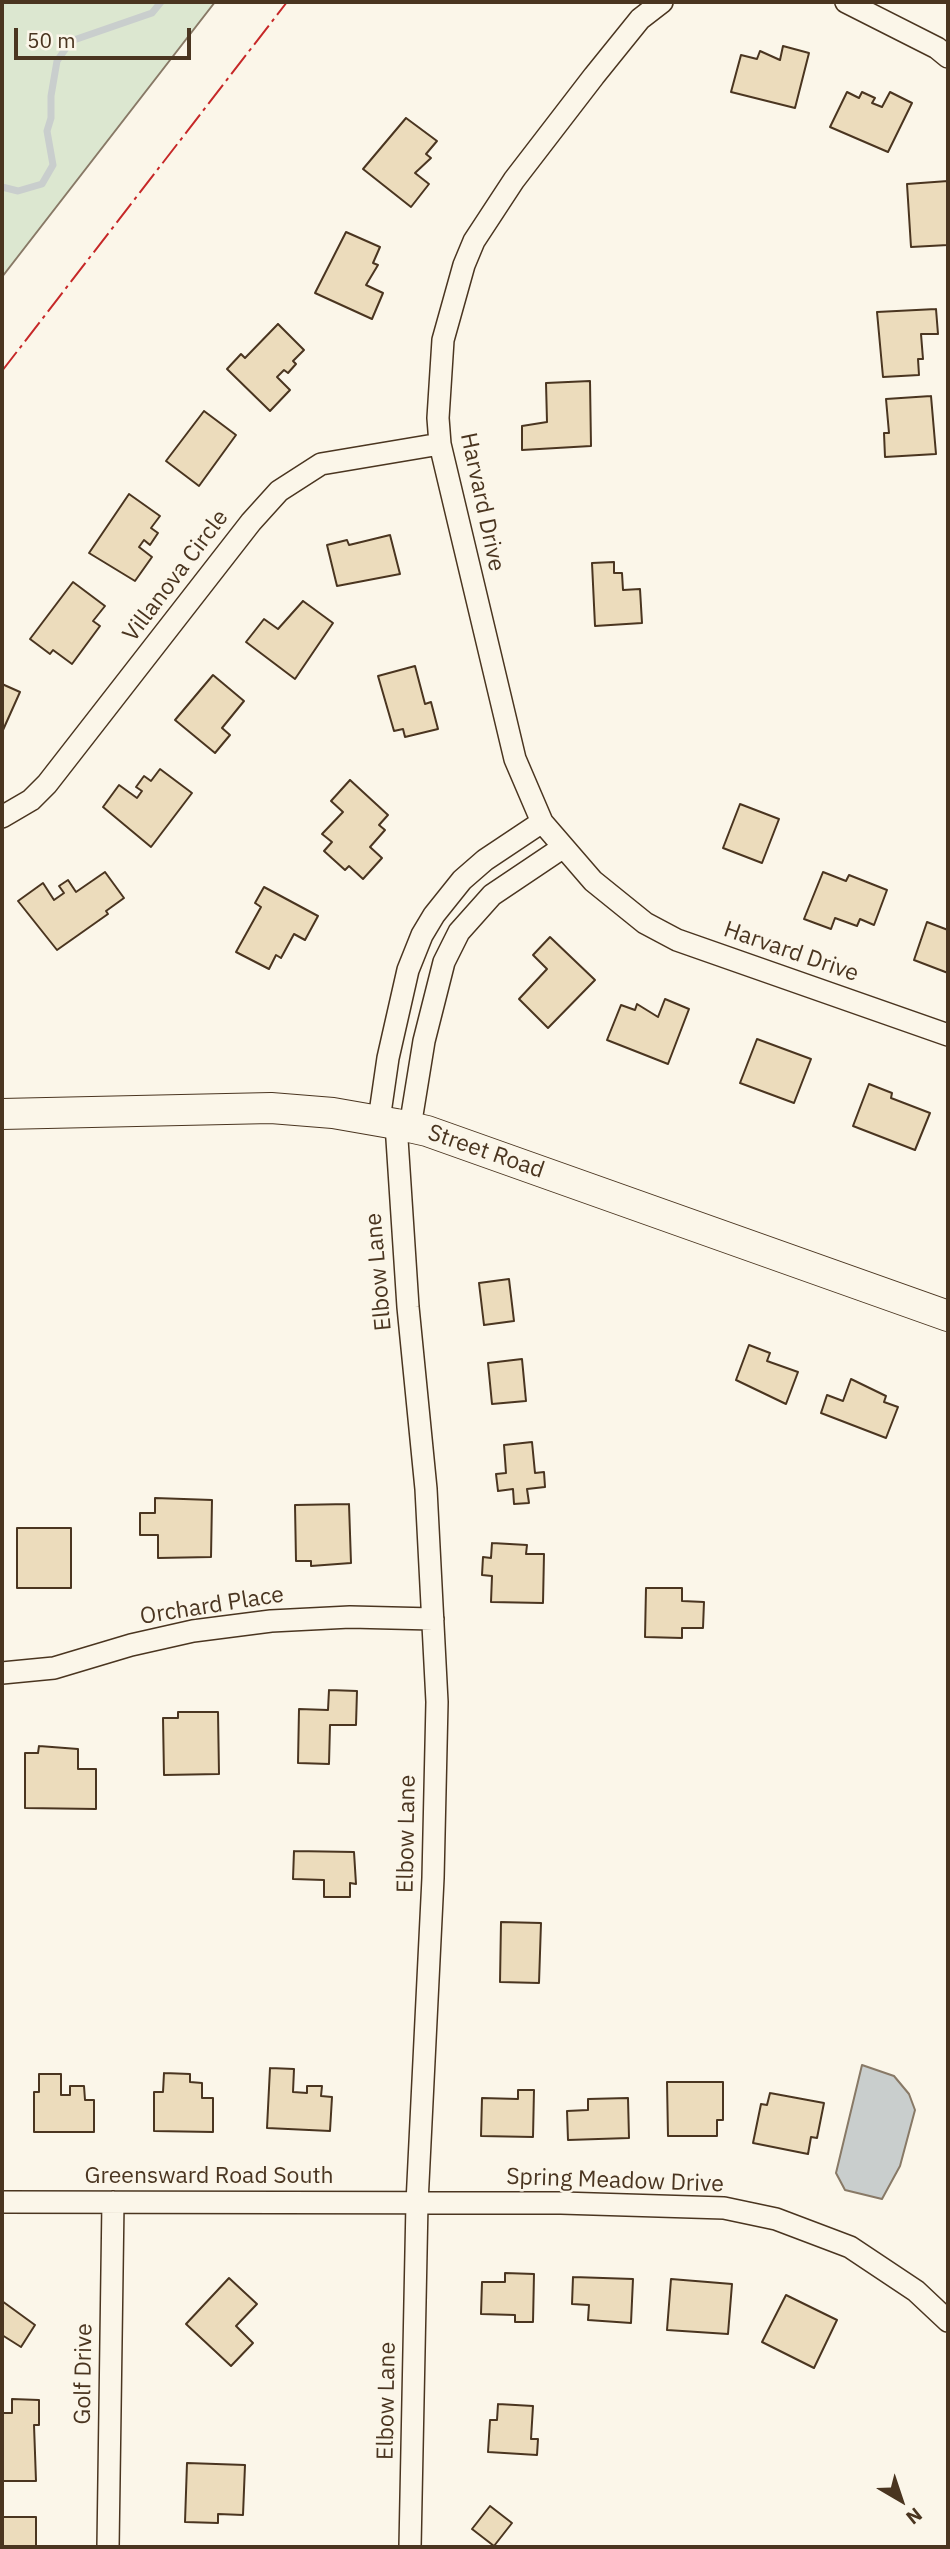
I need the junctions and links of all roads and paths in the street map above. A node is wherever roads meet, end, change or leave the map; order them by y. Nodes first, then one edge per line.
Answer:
1 (662, 2) edge
2 (846, 2) edge
3 (948, 57) edge
4 (440, 444) junction
5 (2, 817) edge
6 (542, 822) junction
7 (562, 848) junction
8 (948, 1035) edge
9 (2, 1114) edge
10 (395, 1124) junction
11 (948, 1316) edge
12 (433, 1619) junction
13 (2, 1674) edge
14 (2, 2202) edge
15 (113, 2202) junction
16 (417, 2203) junction
17 (948, 2321) edge
18 (108, 2547) edge
19 (410, 2547) edge

1 - 4 street, Harvard Drive
2 - 3 street
4 - 5 street, Villanova Circle
4 - 6 street, Harvard Drive
6 - 7 street, Harvard Drive
6 - 10 street
7 - 8 street, Harvard Drive
7 - 10 street
9 - 10 main road, Street Road
10 - 11 main road, Street Road
10 - 12 street, Elbow Lane
12 - 13 street, Orchard Place
12 - 16 street, Elbow Lane
14 - 15 street, Greensward Road South
15 - 16 street, Greensward Road South
15 - 18 street, Golf Drive
16 - 17 street, Spring Meadow Drive
16 - 19 street, Elbow Lane

